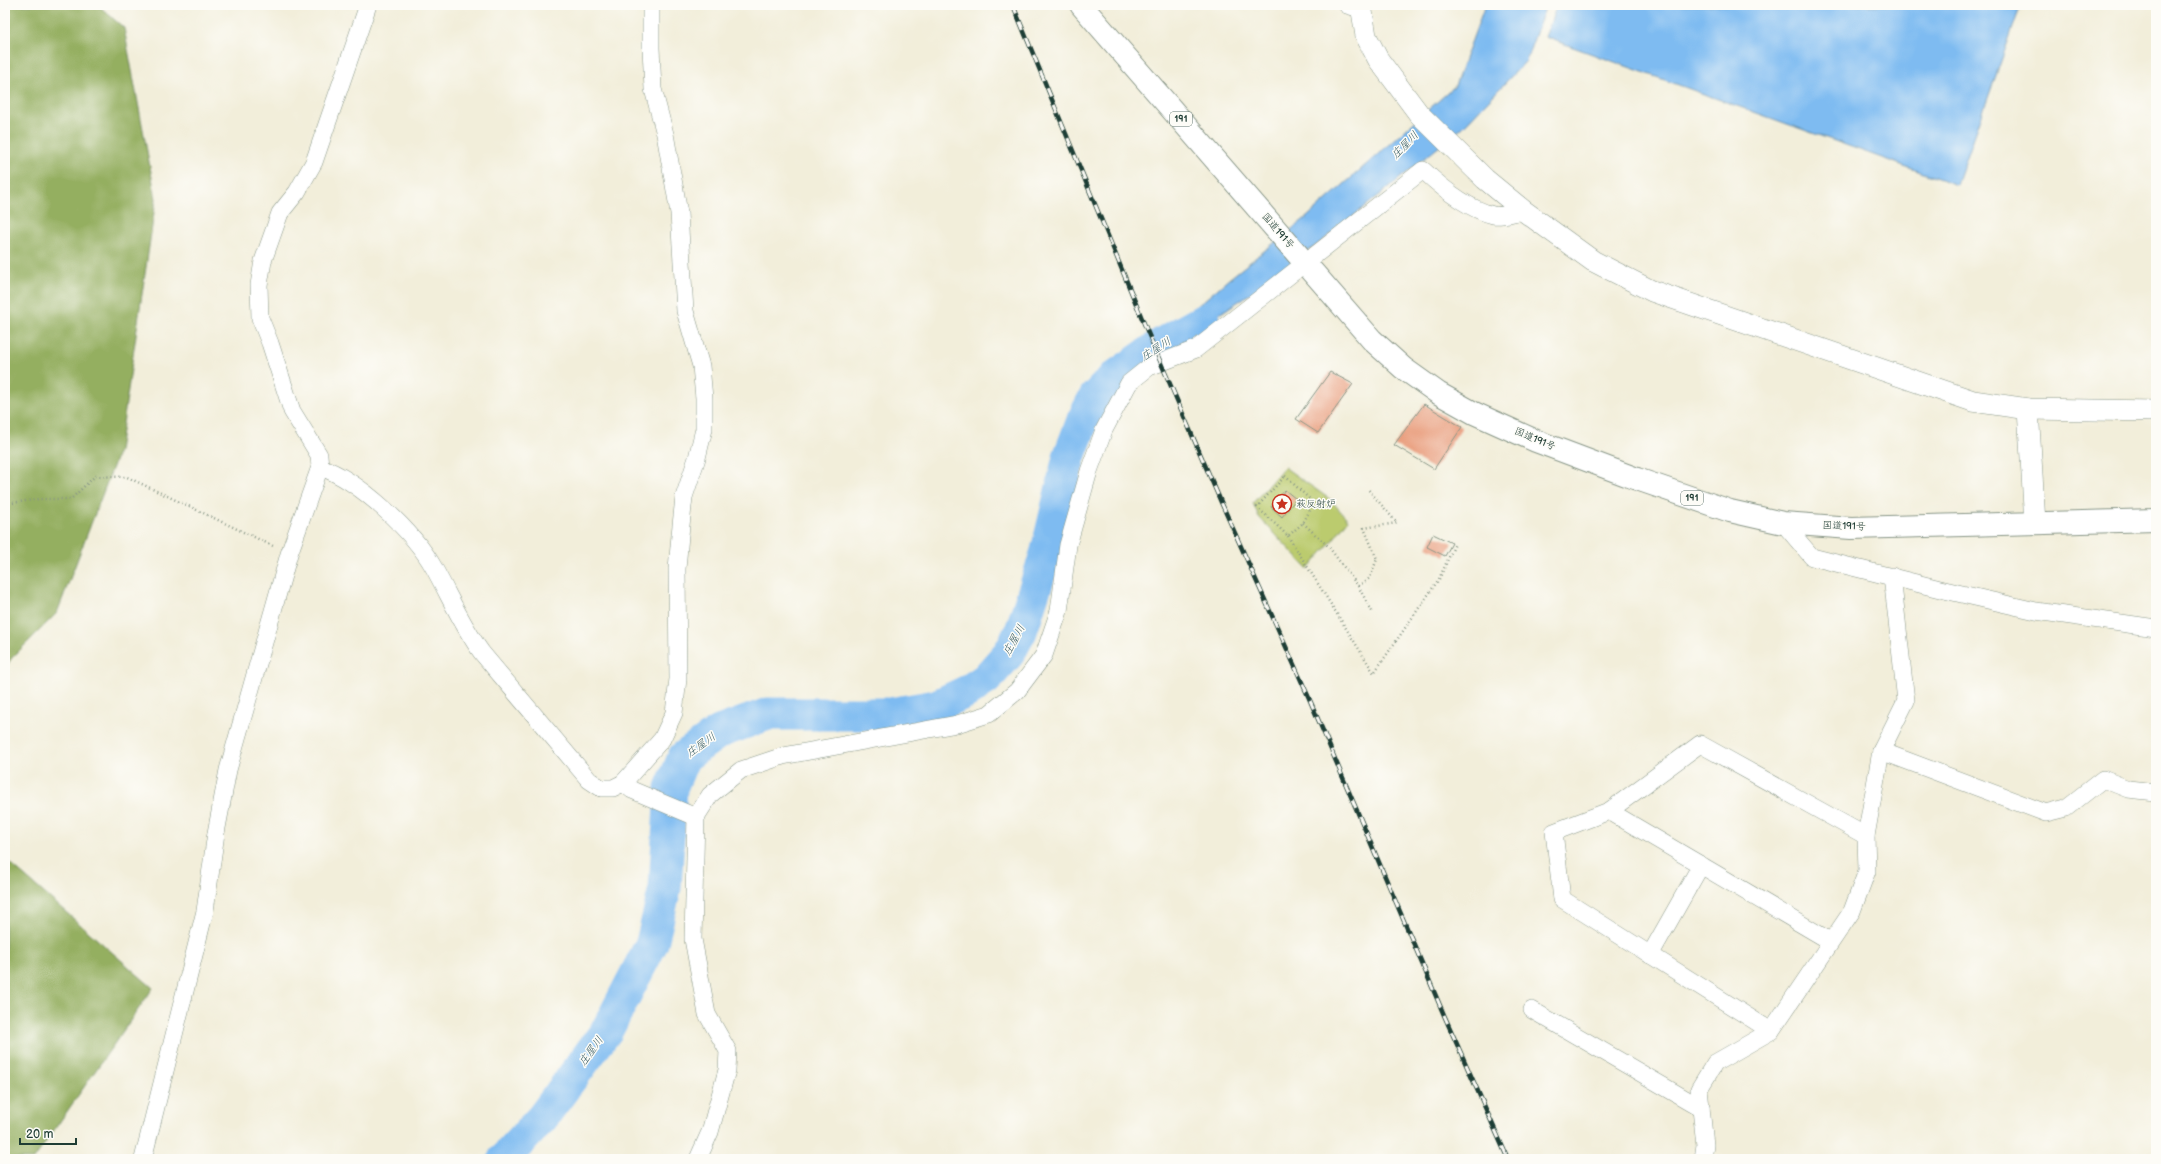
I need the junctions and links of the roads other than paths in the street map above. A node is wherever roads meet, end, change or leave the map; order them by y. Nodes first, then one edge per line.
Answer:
1 (368, 5) edge
2 (651, 5) edge
3 (1081, 5) edge
4 (1356, 6) edge
5 (1524, 211) junction
6 (1304, 260) junction
7 (2028, 409) junction
8 (2156, 411) edge
9 (320, 466) junction
10 (2156, 520) edge
11 (1783, 523) junction
12 (2035, 523) junction
13 (1892, 576) junction
14 (2156, 628) edge
15 (1880, 751) junction
16 (623, 783) junction
17 (2156, 792) edge
18 (1609, 811) junction
19 (696, 817) junction
20 (1866, 836) junction
21 (1701, 865) junction
22 (1830, 942) junction
23 (1650, 955) junction
24 (1532, 1010) dead end
25 (1771, 1031) junction
26 (1701, 1108) junction
27 (143, 1159) edge
28 (698, 1159) edge
29 (1703, 1159) edge

1 - 9 street
2 - 16 street
3 - 6 highway, 国道191号 / 191
4 - 5 street
5 - 6 street
5 - 7 street
6 - 11 highway, 国道191号 / 191
6 - 19 street
7 - 8 street
7 - 12 street
9 - 16 street
9 - 27 street
10 - 12 highway, 国道191号 / 191
11 - 12 highway, 国道191号 / 191
11 - 13 street
13 - 14 street
13 - 15 street
15 - 17 street
15 - 20 street
16 - 19 street
18 - 20 street
18 - 21 street
18 - 23 street
19 - 28 street
20 - 22 street
21 - 22 street
21 - 23 street
22 - 25 street
23 - 25 street
24 - 26 street
25 - 26 street
26 - 29 street

